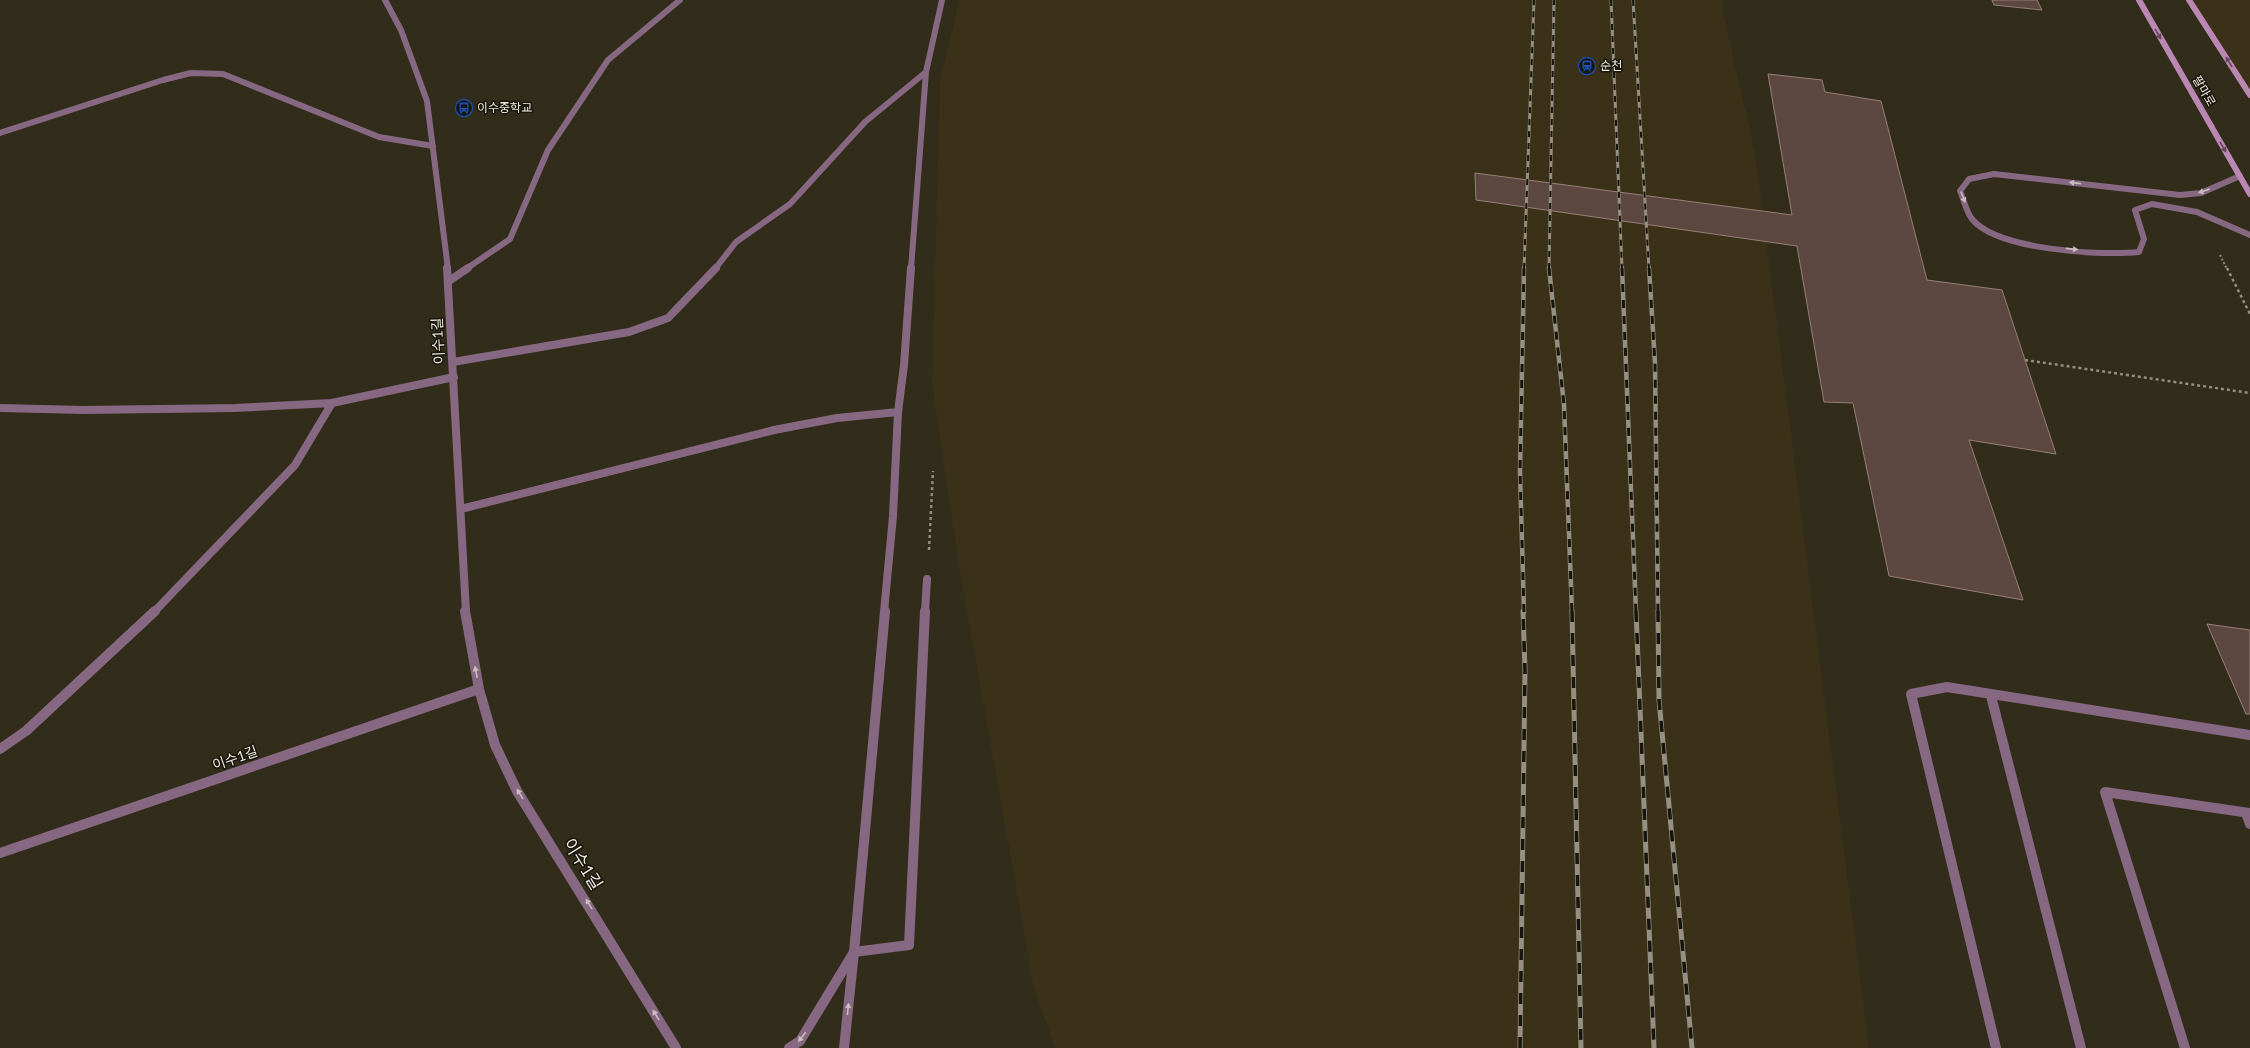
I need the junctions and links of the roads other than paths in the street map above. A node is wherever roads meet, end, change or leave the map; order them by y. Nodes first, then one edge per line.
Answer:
1 (385, 0) edge
2 (680, 0) edge
3 (942, 0) edge
4 (2139, 0) edge
5 (2189, 0) edge
6 (926, 72) junction
7 (2250, 95) edge
8 (0, 133) edge
9 (433, 146) junction
10 (2240, 176) junction
11 (2250, 194) edge
12 (2250, 235) edge
13 (449, 281) junction
14 (454, 362) junction
15 (454, 377) junction
16 (332, 403) junction
17 (0, 408) edge
18 (898, 412) junction
19 (461, 509) junction
20 (927, 579) road end
21 (479, 689) junction
22 (1992, 696) junction
23 (2250, 735) edge
24 (0, 749) edge
25 (2248, 813) edge
26 (2250, 824) edge
27 (0, 853) edge
28 (854, 952) junction
29 (676, 1048) edge
30 (789, 1048) edge
31 (844, 1048) edge
32 (1996, 1048) edge
33 (2081, 1048) edge
34 (2185, 1048) edge

1 - 9 street, 이수1길
2 - 13 street
3 - 6 street
4 -> 10 main road, 팔마로
7 -> 5 main road
6 - 14 street
6 - 18 street
8 - 9 street
9 - 13 street, 이수1길
10 - 11 main road, 팔마로
10 -> 12 street
13 - 14 street, 이수1길
14 - 15 street, 이수1길
15 - 16 street
15 - 19 street, 이수1길
16 - 17 street
16 - 24 street
18 - 19 street
18 - 28 street
21 -> 19 street, 이수1길
20 - 28 street
21 - 27 street, 이수1길
29 -> 21 street, 이수1길
22 - 23 street
22 - 32 street
22 - 33 street
25 - 26 street
25 - 34 street
28 -> 30 street
31 -> 28 street

